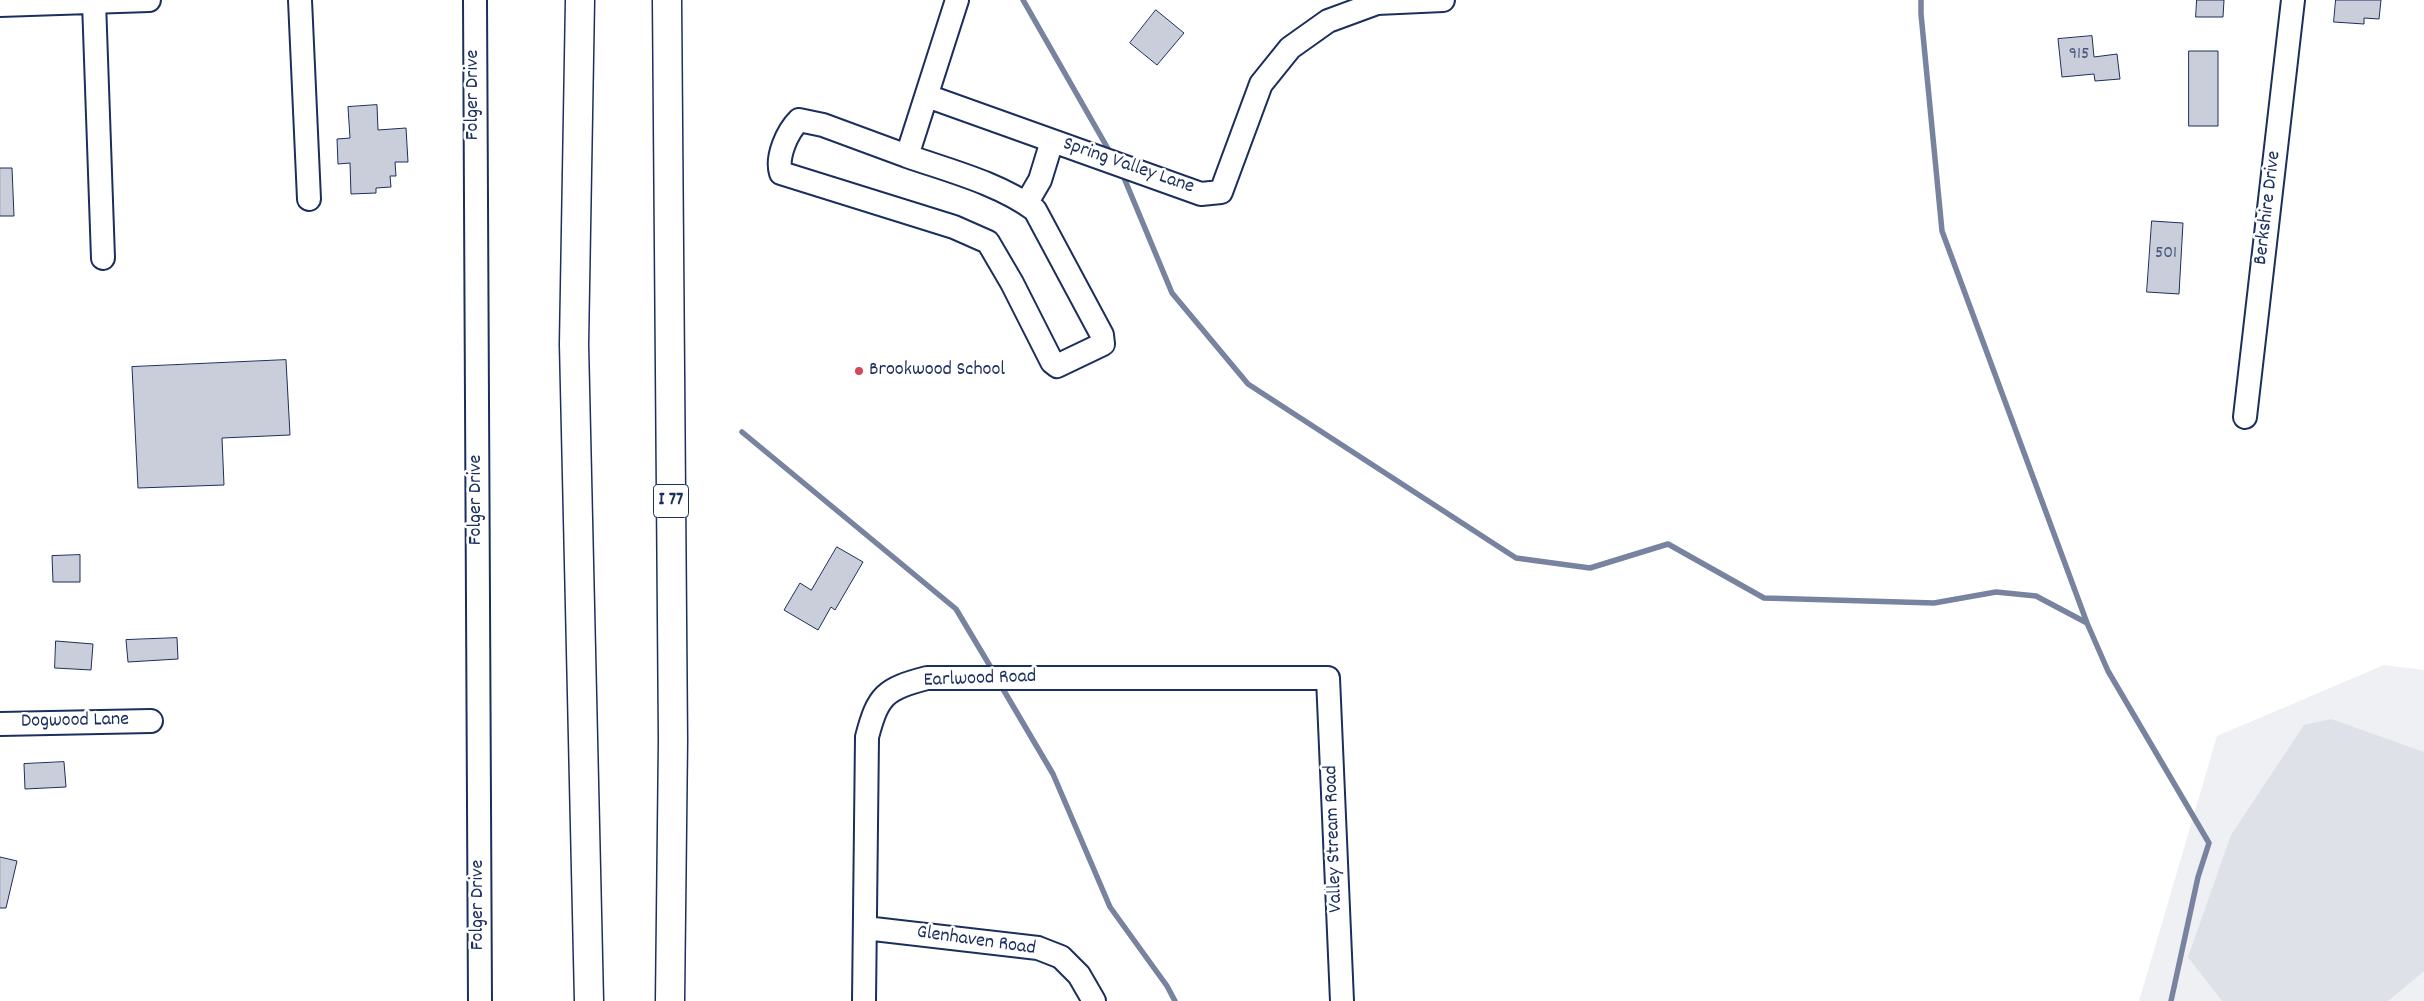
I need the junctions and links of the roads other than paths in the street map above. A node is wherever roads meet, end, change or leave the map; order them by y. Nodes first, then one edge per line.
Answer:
1 (149, 0) edge
2 (300, 0) edge
3 (475, 0) edge
4 (580, 0) edge
5 (666, 0) edge
6 (957, 0) edge
7 (1443, 0) edge
8 (2293, 0) edge
9 (94, 2) junction
10 (0, 5) edge
11 (927, 96) junction
12 (1052, 141) junction
13 (907, 156) junction
14 (309, 199) dead end
15 (1026, 204) junction
16 (103, 258) dead end
17 (2244, 417) dead end
18 (1328, 678) joint
19 (151, 721) dead end
20 (0, 724) edge
21 (865, 928) junction
22 (480, 1001) edge
23 (590, 1001) edge
24 (670, 1001) edge
25 (864, 1001) edge
26 (1094, 1001) edge
27 (1342, 1001) edge

1 - 9 street
2 - 14 street
3 - 22 street, Folger Drive
4 - 23 highway
5 - 24 highway, I 77
6 - 11 street
7 - 12 street, Spring Valley Lane
8 - 17 street, Berkshire Drive
9 - 10 street
9 - 16 street
11 - 12 street, Spring Valley Lane
11 - 13 street
12 - 15 street
13 - 15 street
13 - 15 street
18 - 21 street, Earlwood Road
18 - 27 street, Valley Stream Road
19 - 20 street, Dogwood Lane
21 - 25 street, Earlwood Road
21 - 26 street, Glenhaven Road

